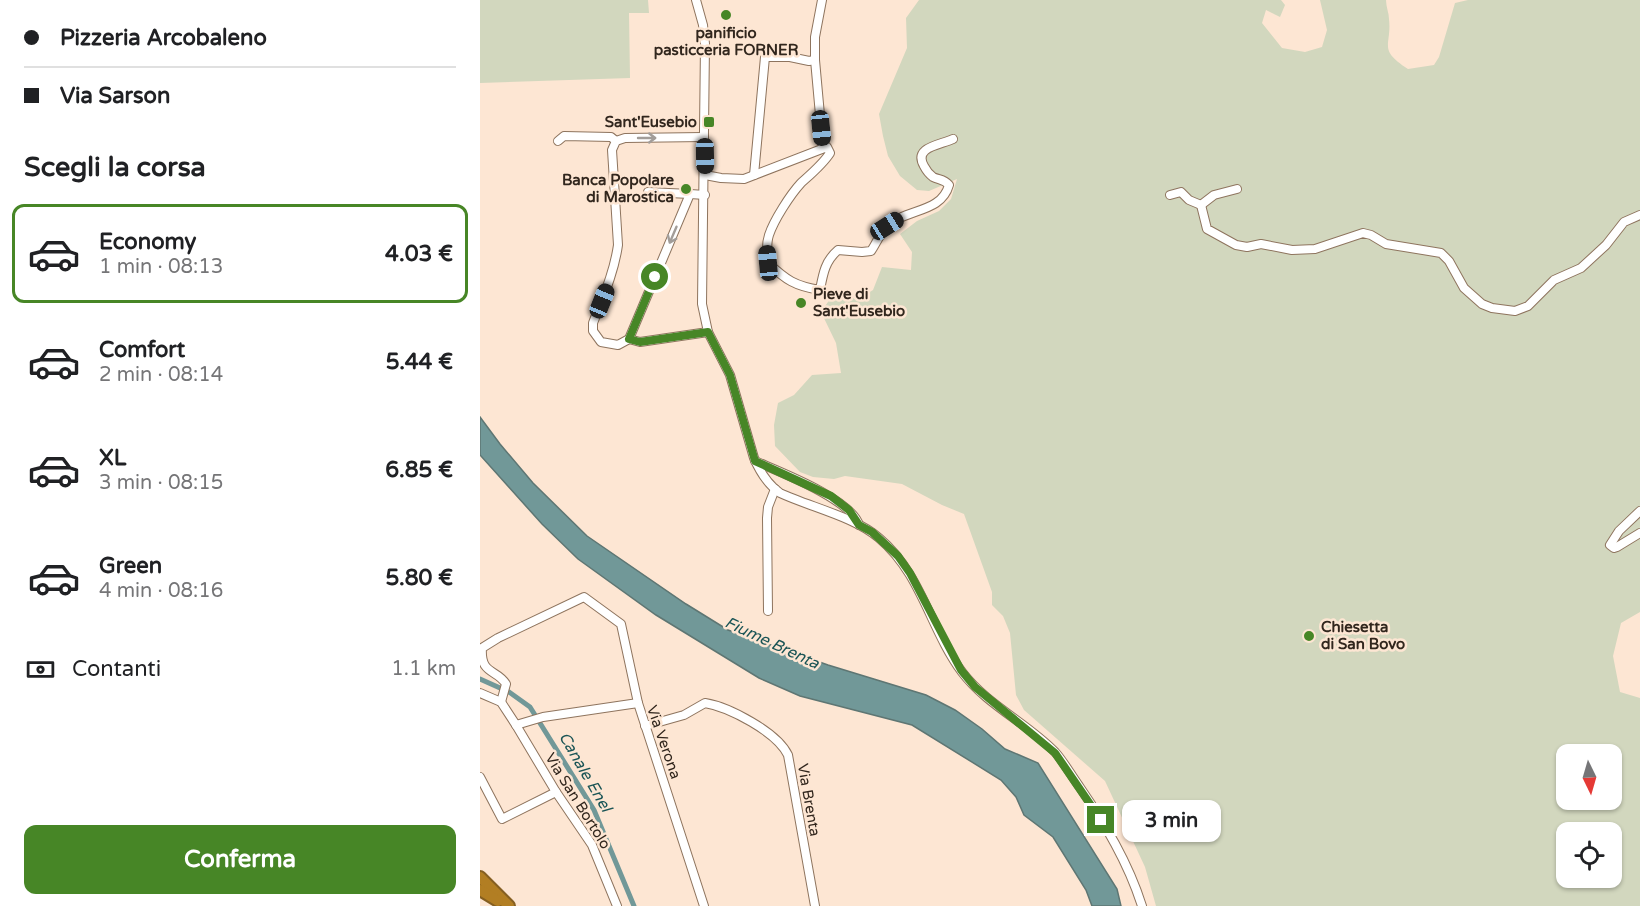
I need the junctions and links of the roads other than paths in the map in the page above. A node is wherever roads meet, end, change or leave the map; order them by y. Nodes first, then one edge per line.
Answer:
1 (696, 0) edge
2 (822, 0) edge
3 (815, 60) junction
4 (704, 137) junction
5 (953, 139) dead end
6 (558, 141) dead end
7 (616, 141) junction
8 (823, 148) junction
9 (705, 174) junction
10 (754, 175) junction
11 (1237, 189) dead end
12 (648, 192) dead end
13 (690, 194) junction
14 (705, 195) junction
15 (1170, 195) dead end
16 (1201, 205) junction
17 (1640, 215) edge
18 (708, 332) junction
19 (629, 339) junction
20 (755, 461) junction
21 (775, 489) junction
22 (1640, 511) edge
23 (859, 525) junction
24 (1640, 533) edge
25 (768, 611) dead end
26 (481, 651) edge
27 (480, 693) edge
28 (502, 698) junction
29 (638, 703) junction
30 (516, 724) junction
31 (645, 726) junction
32 (480, 777) edge
33 (556, 792) junction
34 (481, 881) edge
35 (507, 906) edge
36 (617, 906) edge
37 (704, 906) edge
38 (815, 906) edge
39 (1143, 906) edge

1 - 4 street
2 - 3 street
3 - 8 street
3 - 10 street
7 -> 4 street
4 - 9 street
5 - 8 street
6 - 7 street
7 - 19 street
8 - 10 street
9 - 10 street
9 - 14 street
11 - 16 street
12 - 13 street
13 - 14 street
13 -> 19 street
14 - 18 street
15 - 16 street
16 - 17 street
18 - 19 street
18 - 20 street
20 - 21 street
20 - 23 street
21 - 23 street
21 - 25 street
22 - 24 street
23 - 39 street
26 - 28 street
26 - 29 street
27 - 28 street
28 - 30 street, Via San Bortolo
29 - 30 street, Via Verona
29 - 31 street, Via Verona
30 - 33 street, Via San Bortolo
31 - 37 street, Via Verona
31 - 38 street, Via Brenta
32 - 33 street
33 - 36 street, Via San Bortolo
34 - 35 highway

